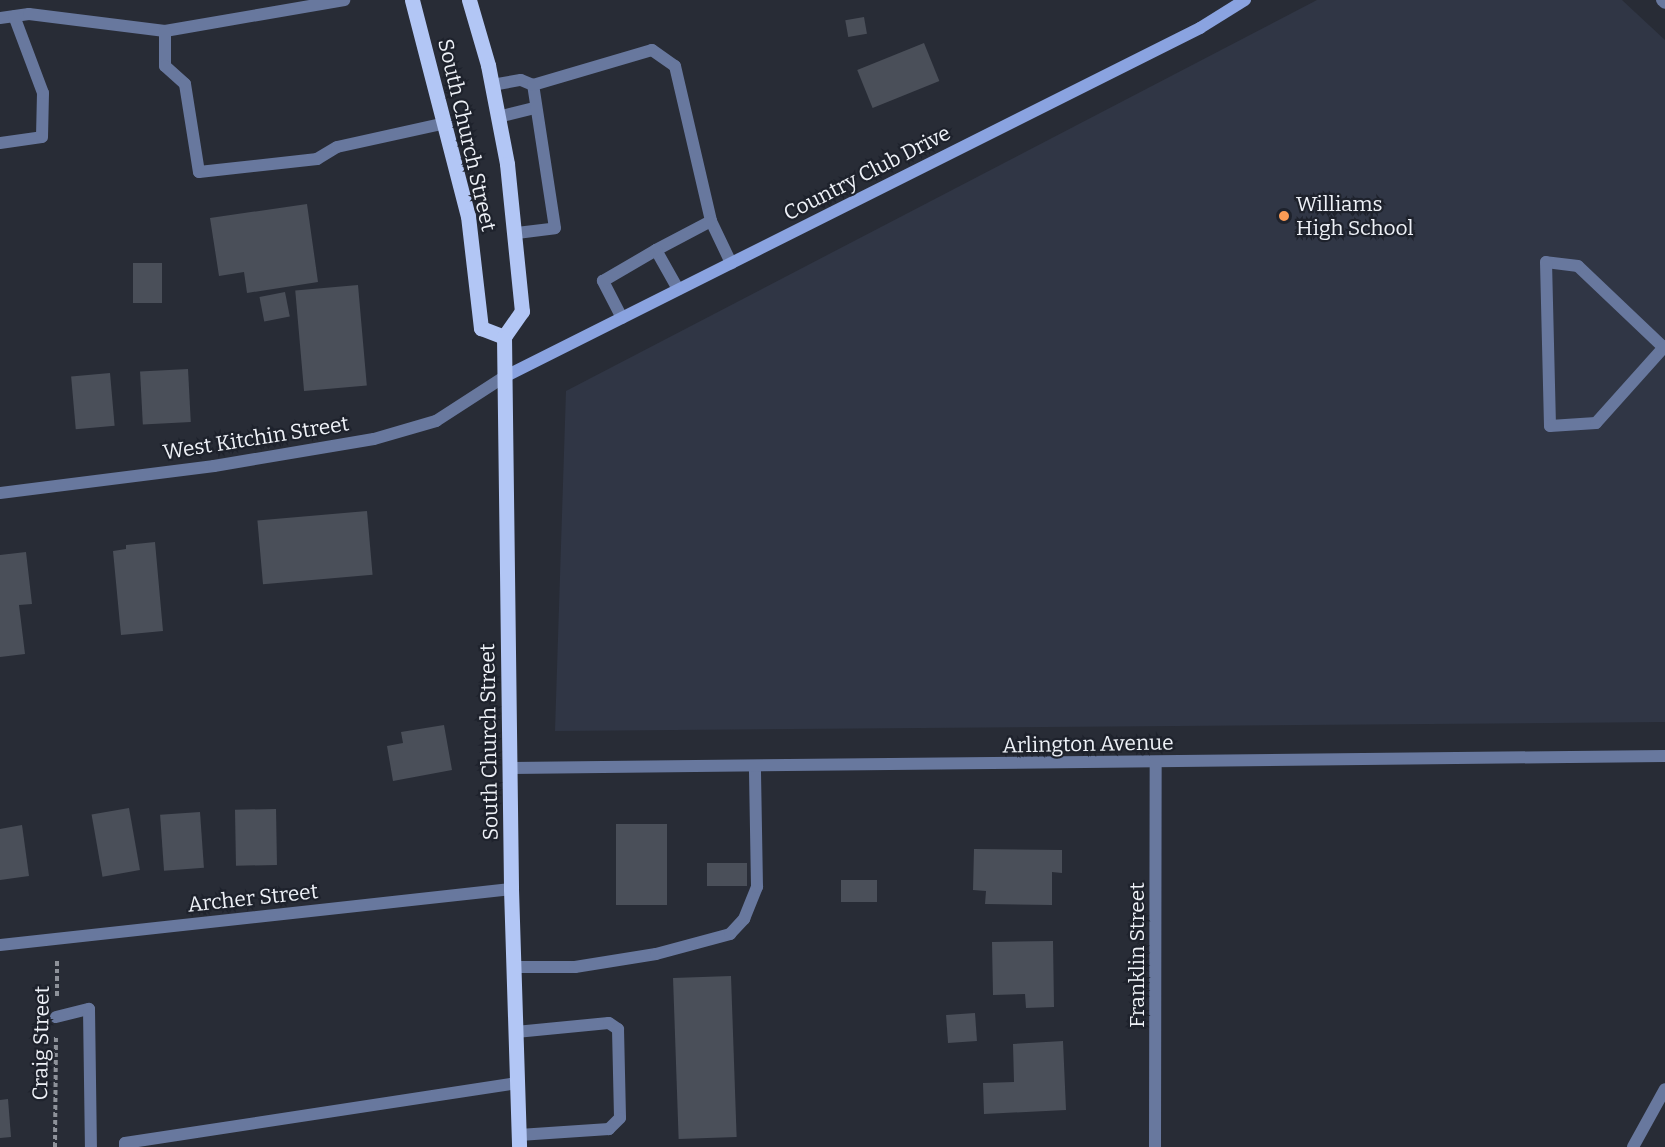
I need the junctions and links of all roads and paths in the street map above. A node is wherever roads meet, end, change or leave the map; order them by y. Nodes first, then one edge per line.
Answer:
1 (344, 0) edge
2 (412, 0) edge
3 (469, 0) edge
4 (1245, 0) edge
5 (14, 16) junction
6 (0, 18) edge
7 (165, 31) junction
8 (492, 85) junction
9 (532, 85) junction
10 (536, 108) junction
11 (498, 117) junction
12 (446, 123) junction
13 (0, 143) edge
14 (711, 222) junction
15 (517, 233) junction
16 (656, 250) junction
17 (731, 263) junction
18 (678, 289) junction
19 (622, 318) junction
20 (504, 337) junction
21 (1664, 347) edge
22 (504, 377) junction
23 (0, 493) edge
24 (1665, 756) edge
25 (1156, 763) junction
26 (511, 768) junction
27 (755, 768) junction
28 (511, 889) junction
29 (57, 939) junction
30 (0, 945) edge
31 (514, 967) junction
32 (56, 1017) junction
33 (516, 1032) junction
34 (517, 1083) junction
35 (1665, 1089) edge
36 (519, 1141) edge
37 (56, 1147) edge
38 (91, 1147) edge
39 (125, 1147) edge
40 (1155, 1147) edge
41 (1633, 1147) edge

1 - 7 street
2 - 12 main road, South Church Street
3 - 8 main road, South Church Street
4 - 17 street, Country Club Drive
5 - 6 street
5 - 7 street
5 - 13 street
7 - 12 street
8 - 9 street
8 - 11 main road, South Church Street
9 - 10 street
9 - 14 street
10 - 11 street
10 - 15 street
11 - 15 main road, South Church Street
12 - 20 main road, South Church Street
14 - 16 street
14 - 17 street
15 - 20 main road, South Church Street
16 - 18 street
16 - 19 street
17 - 18 street, Country Club Drive
18 - 19 street, Country Club Drive
19 - 22 street, Country Club Drive
20 - 22 main road, South Church Street
21 - 21 street
22 - 23 street, West Kitchin Street
22 - 26 main road, South Church Street
24 - 25 street, Arlington Avenue
25 - 27 street, Arlington Avenue
25 - 40 street, Franklin Street
26 - 27 street, Arlington Avenue
26 - 28 main road, South Church Street
27 - 31 street
28 - 29 street, Archer Street
28 - 31 main road, South Church Street
29 - 30 street, Archer Street
29 - 32 path, Craig Street
31 - 33 main road, South Church Street
32 - 37 path, Craig Street
32 - 38 street
33 - 34 main road, South Church Street
33 - 36 street
34 - 36 main road, South Church Street
34 - 39 street
35 - 41 street

